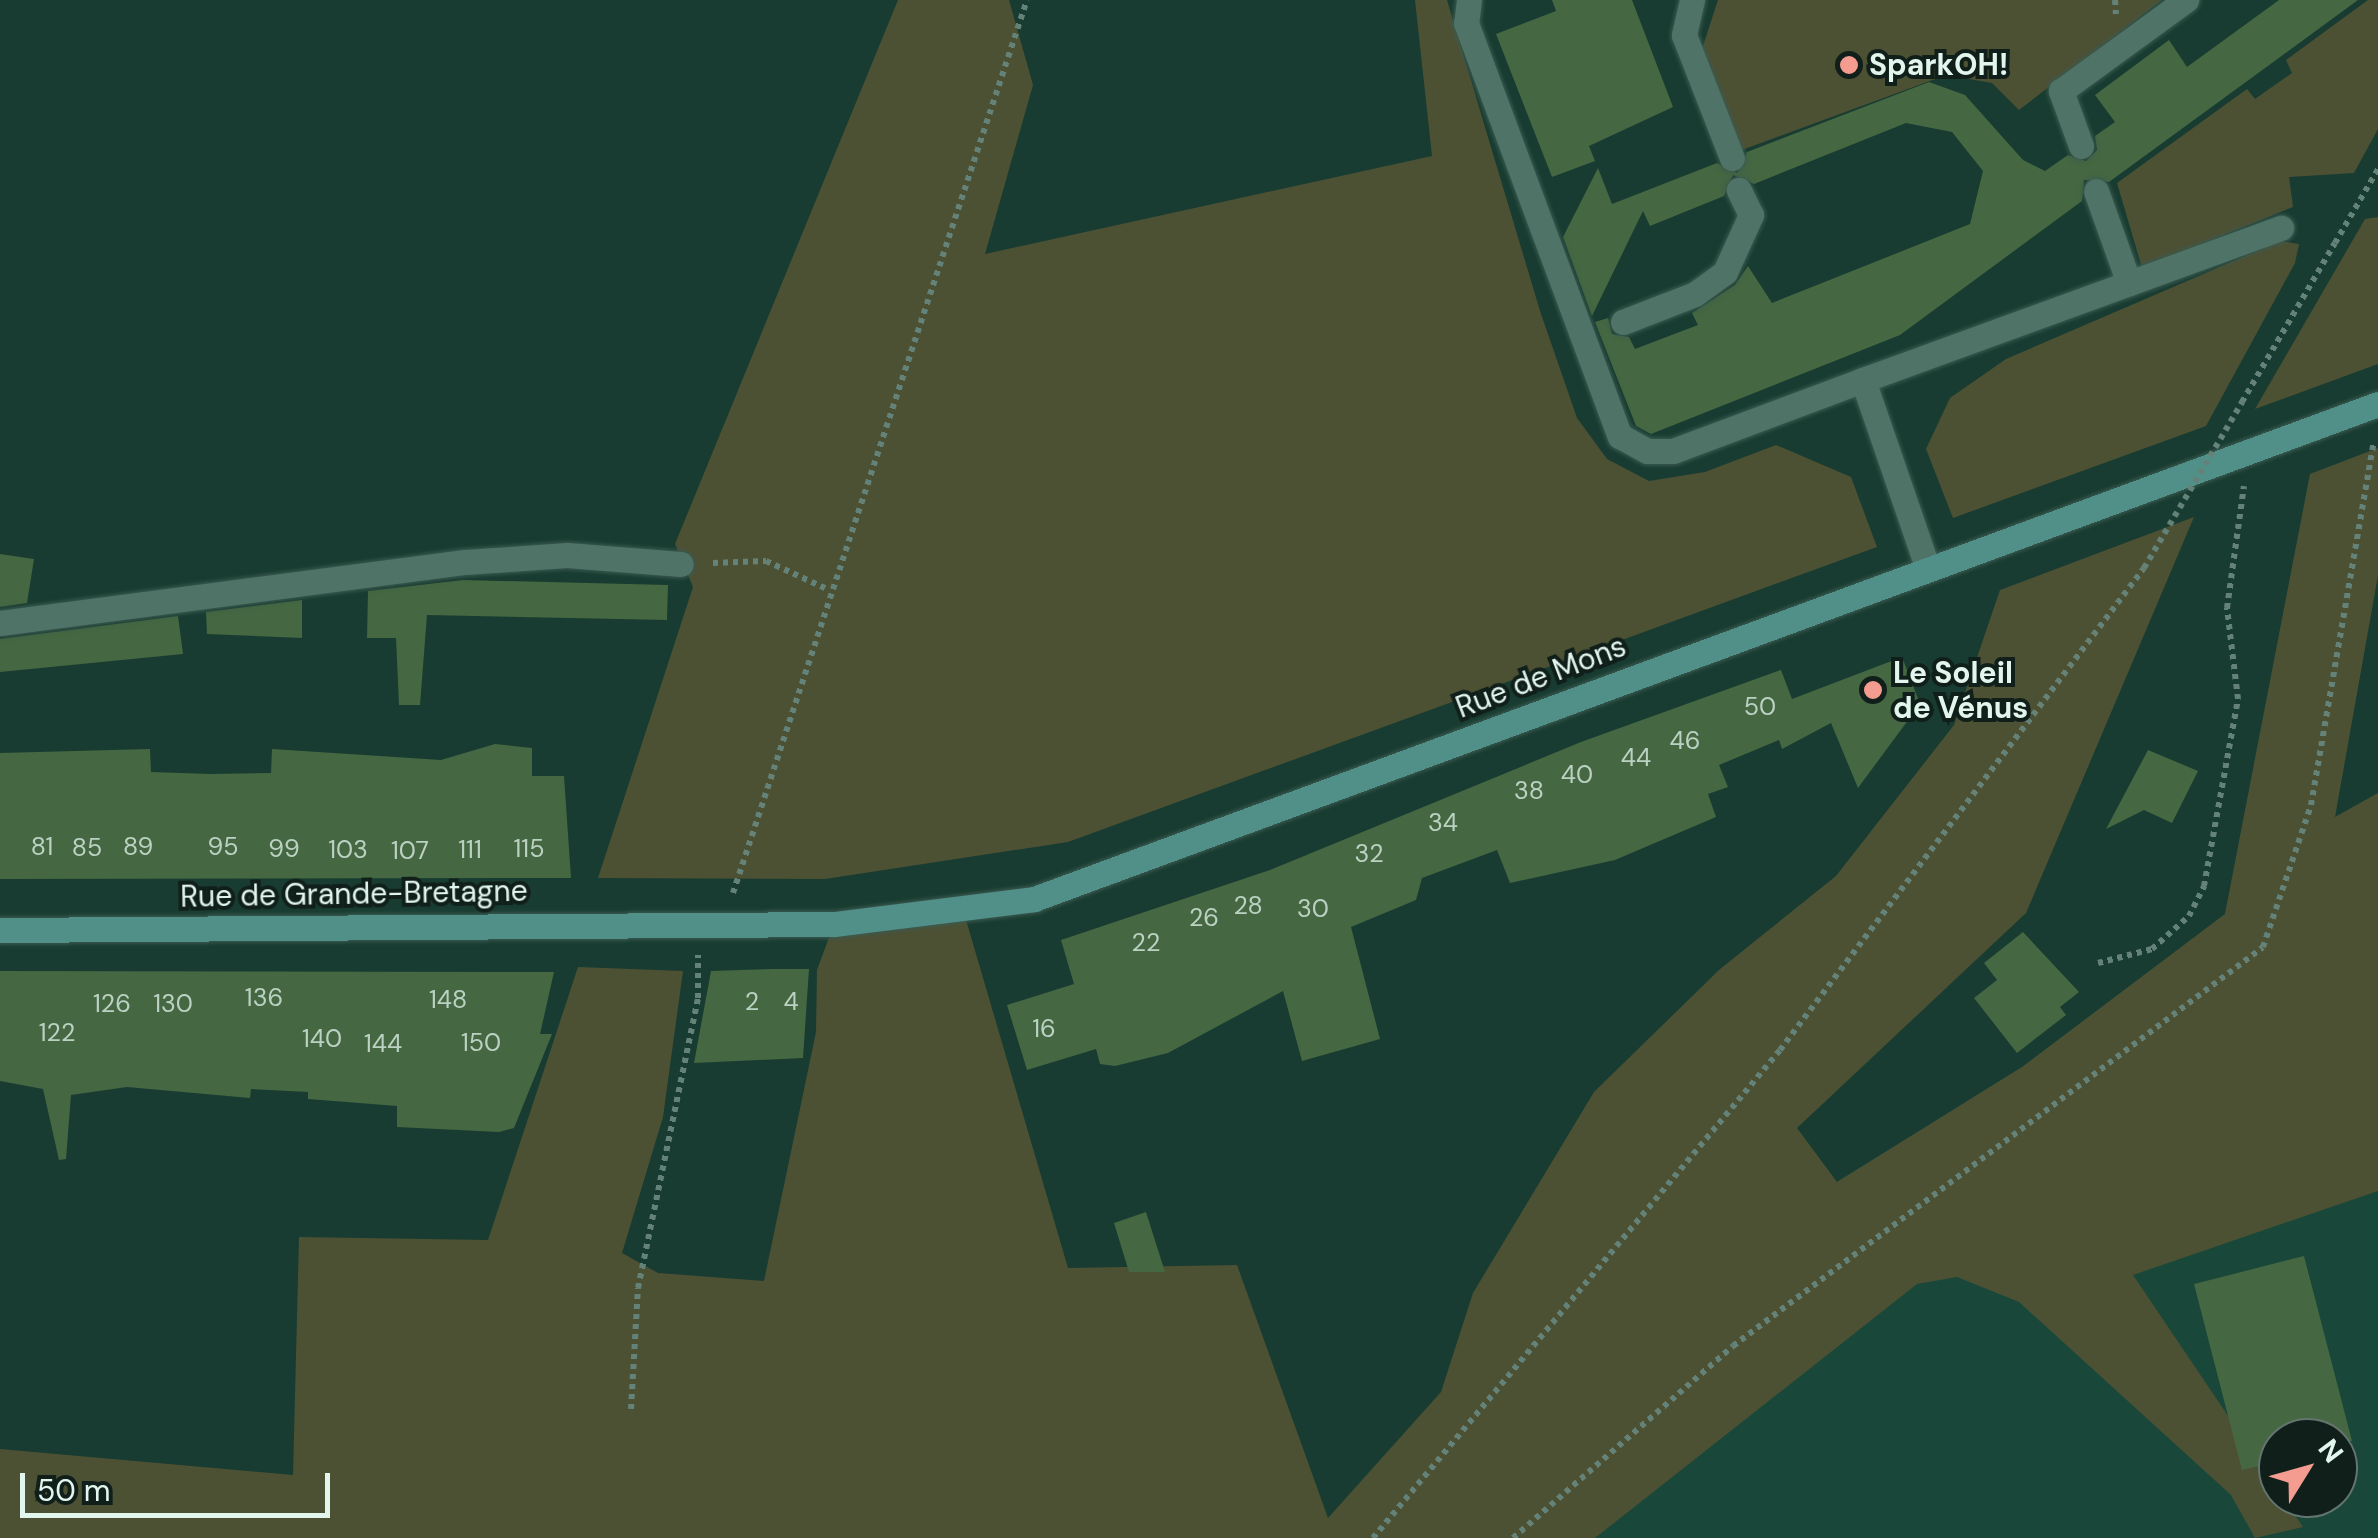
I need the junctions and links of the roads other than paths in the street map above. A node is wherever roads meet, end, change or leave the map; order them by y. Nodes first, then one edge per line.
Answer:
1 (1469, 0) edge
2 (1692, 0) edge
3 (2186, 0) edge
4 (2081, 146) dead end
5 (1732, 158) dead end
6 (1739, 190) dead end
7 (2096, 190) dead end
8 (2281, 228) dead end
9 (2130, 283) junction
10 (1622, 322) dead end
11 (1863, 380) junction
12 (2378, 404) edge
13 (681, 564) road end
14 (1928, 568) junction
15 (0, 623) edge
16 (710, 923) joint
17 (0, 930) edge

1 - 11 street
2 - 5 street
3 - 4 street
6 - 10 street
7 - 9 street
8 - 9 street
9 - 11 street
11 - 14 street
12 - 14 main road, Rue de Mons
13 - 15 street
14 - 16 main road, Rue de Mons
16 - 17 main road, Rue de Grande-Bretagne

